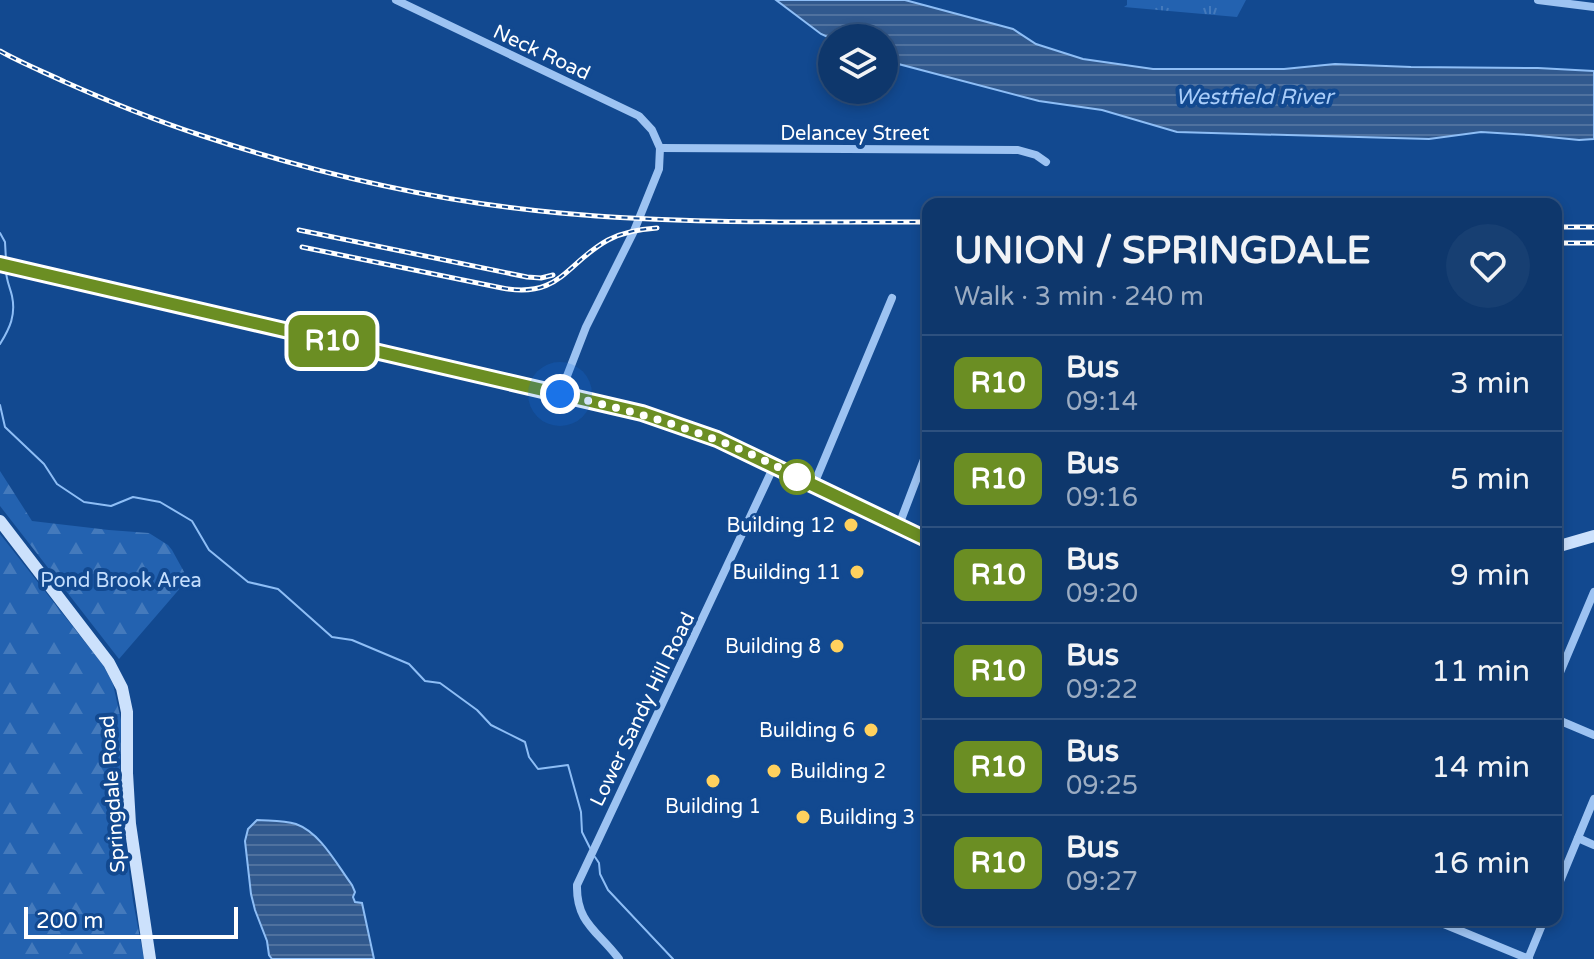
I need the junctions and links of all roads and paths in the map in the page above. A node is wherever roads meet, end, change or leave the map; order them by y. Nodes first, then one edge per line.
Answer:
1 (396, 0) edge
2 (1538, 0) edge
3 (1594, 7) edge
4 (660, 148) junction
5 (1046, 162) dead end
6 (6, 266) edge
7 (892, 298) dead end
8 (560, 394) junction
9 (922, 465) edge
10 (774, 466) junction
11 (814, 484) junction
12 (0, 521) edge
13 (899, 525) junction
14 (1594, 536) edge
15 (922, 537) edge
16 (1562, 545) edge
17 (1594, 592) edge
18 (1562, 668) edge
19 (1562, 722) edge
20 (1594, 735) edge
21 (1594, 799) edge
22 (1578, 838) junction
23 (1594, 845) edge
24 (1562, 877) edge
25 (1461, 926) edge
26 (1542, 926) edge
27 (150, 959) edge
28 (619, 959) edge
29 (1528, 959) edge

1 - 4 street, Neck Road
2 - 3 street
4 - 5 street, Delancey Street
4 - 8 street
6 - 8 main road
7 - 11 street
8 - 10 main road
9 - 13 street
10 - 11 main road
10 - 28 street, Lower Sandy Hill Road
11 - 13 main road
12 - 27 main road, Springdale Road
13 - 15 main road
14 - 16 main road
17 - 18 street
19 - 20 street
21 - 22 street
22 - 23 street
22 - 24 street
25 - 29 street
26 - 29 street

